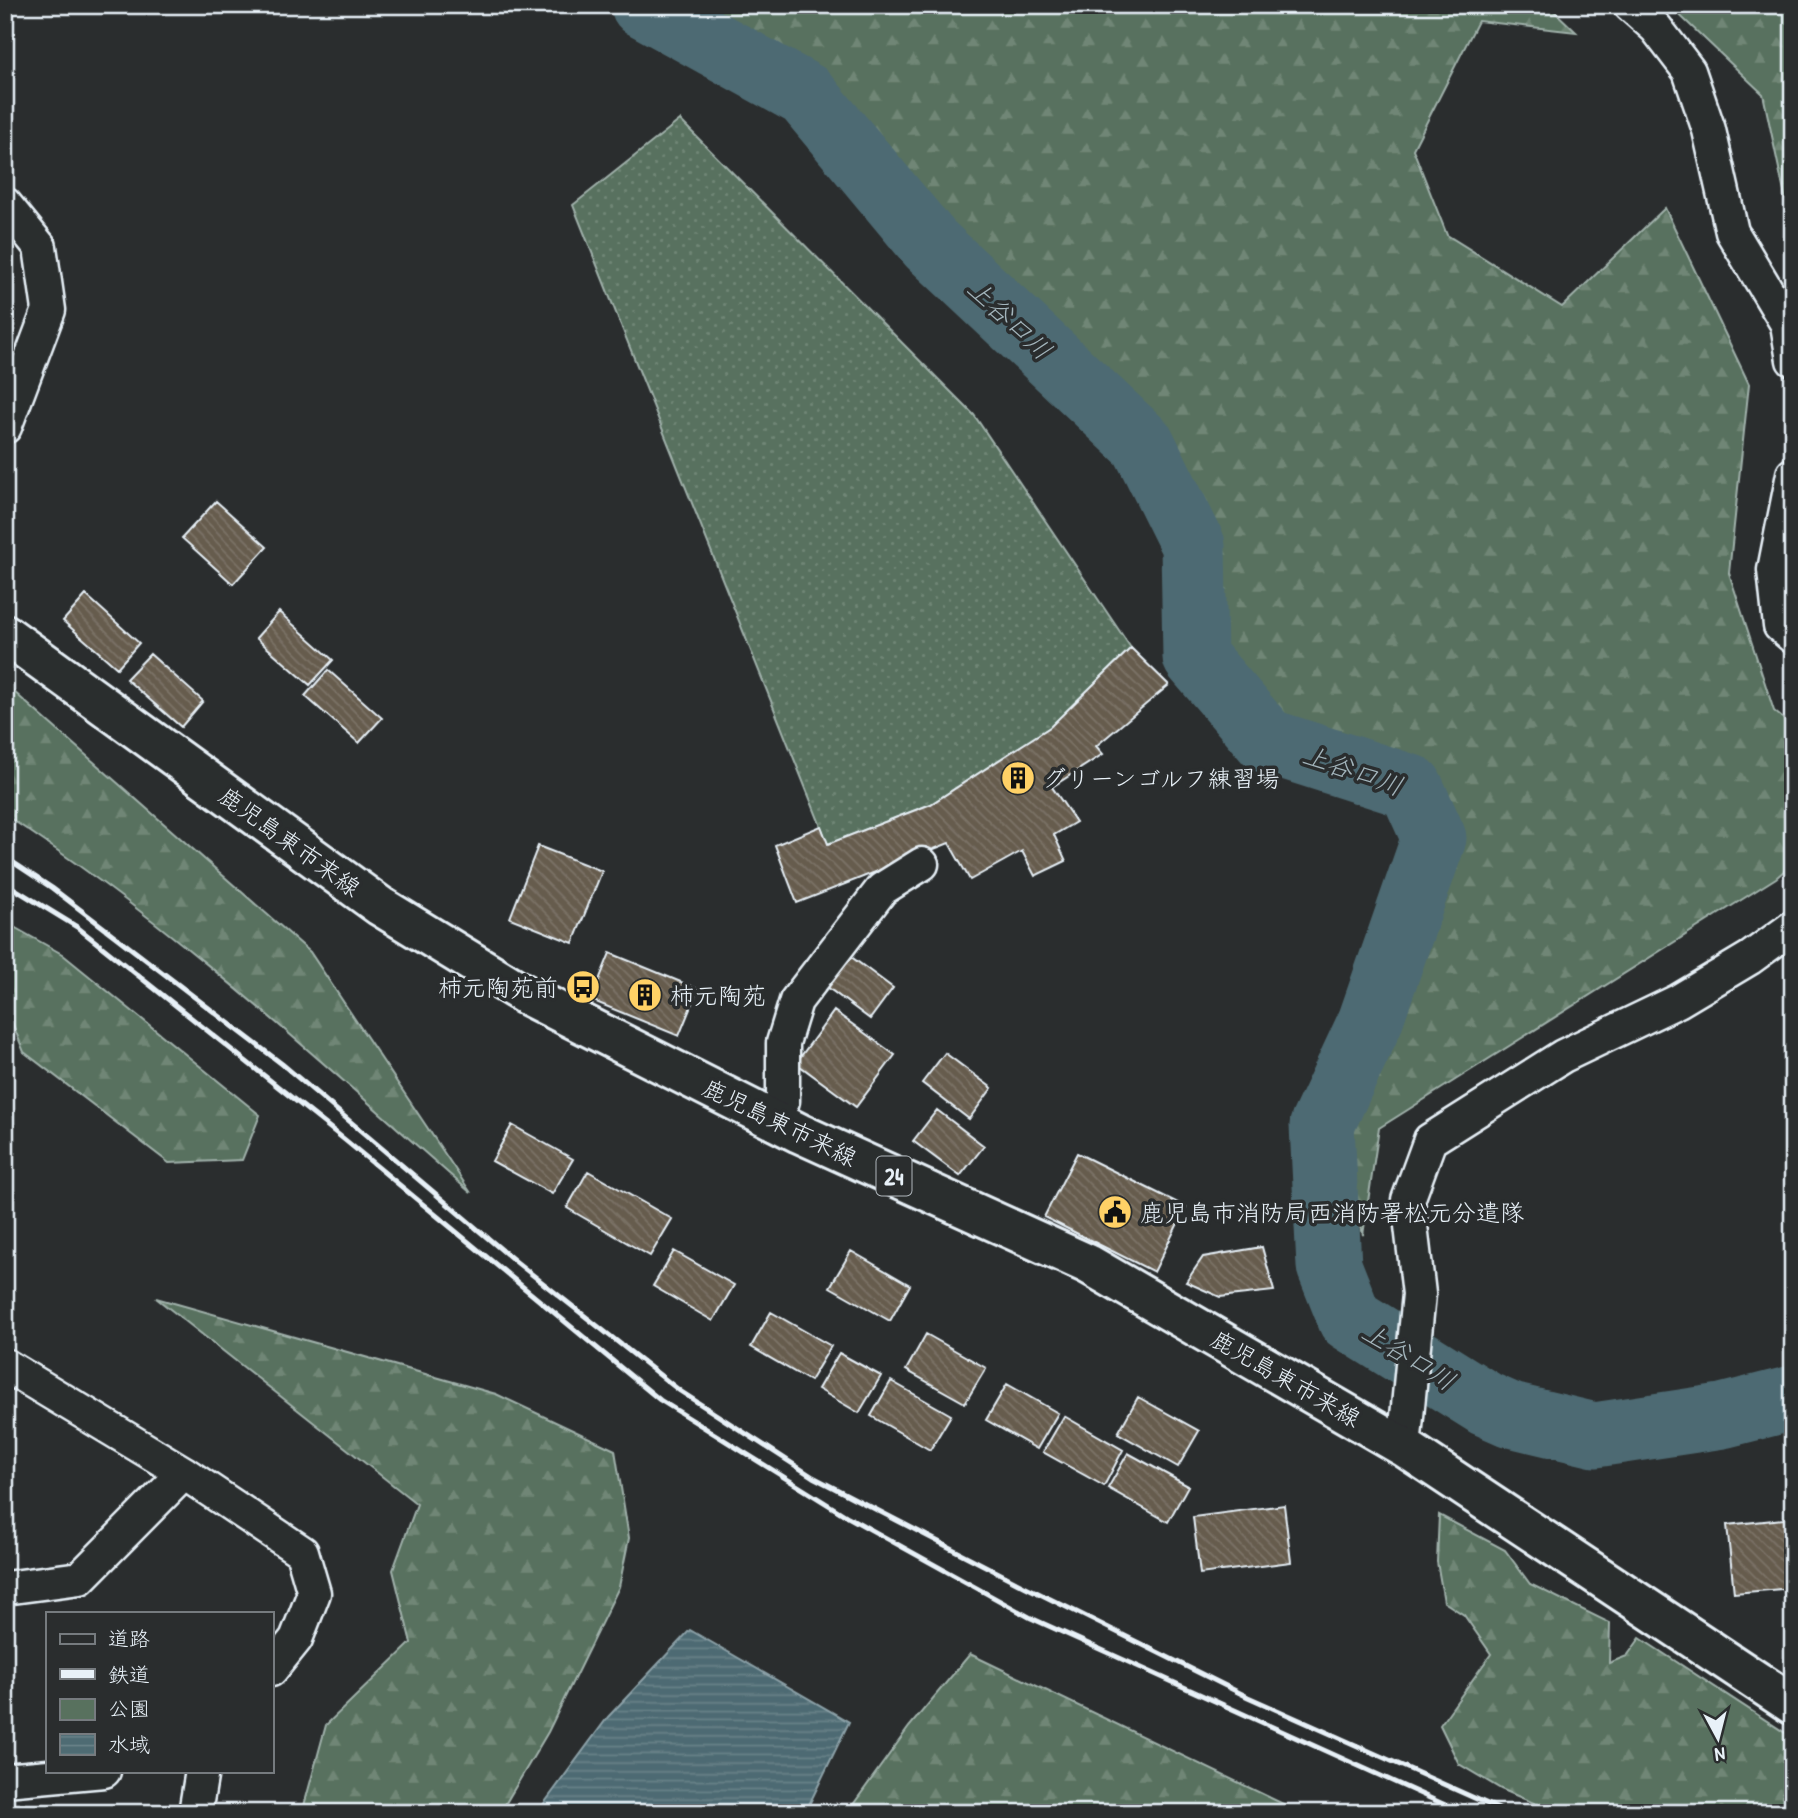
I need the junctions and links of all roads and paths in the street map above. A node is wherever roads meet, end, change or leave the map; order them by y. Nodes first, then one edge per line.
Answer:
1 (1630, 5) edge
2 (5, 204) edge
3 (1793, 359) edge
4 (5, 427) edge
5 (1793, 474) edge
6 (5, 634) edge
7 (1793, 637) edge
8 (922, 864) dead end
9 (1793, 927) edge
10 (775, 1121) junction
11 (5, 1365) edge
12 (1404, 1447) junction
13 (184, 1473) junction
14 (5, 1588) edge
15 (273, 1668) edge
16 (1793, 1704) edge
17 (93, 1772) edge
18 (202, 1772) edge
19 (5, 1780) edge
20 (195, 1813) edge

1 - 3 street
2 - 4 street
5 - 7 street
6 - 10 main road, 鹿児島東市来線 / 24
8 - 10 street
9 - 12 street
10 - 12 main road, 鹿児島東市来線 / 24
11 - 13 street
12 - 16 main road, 鹿児島東市来線 / 24
13 - 14 street
13 - 15 street
17 - 19 street
18 - 20 street

